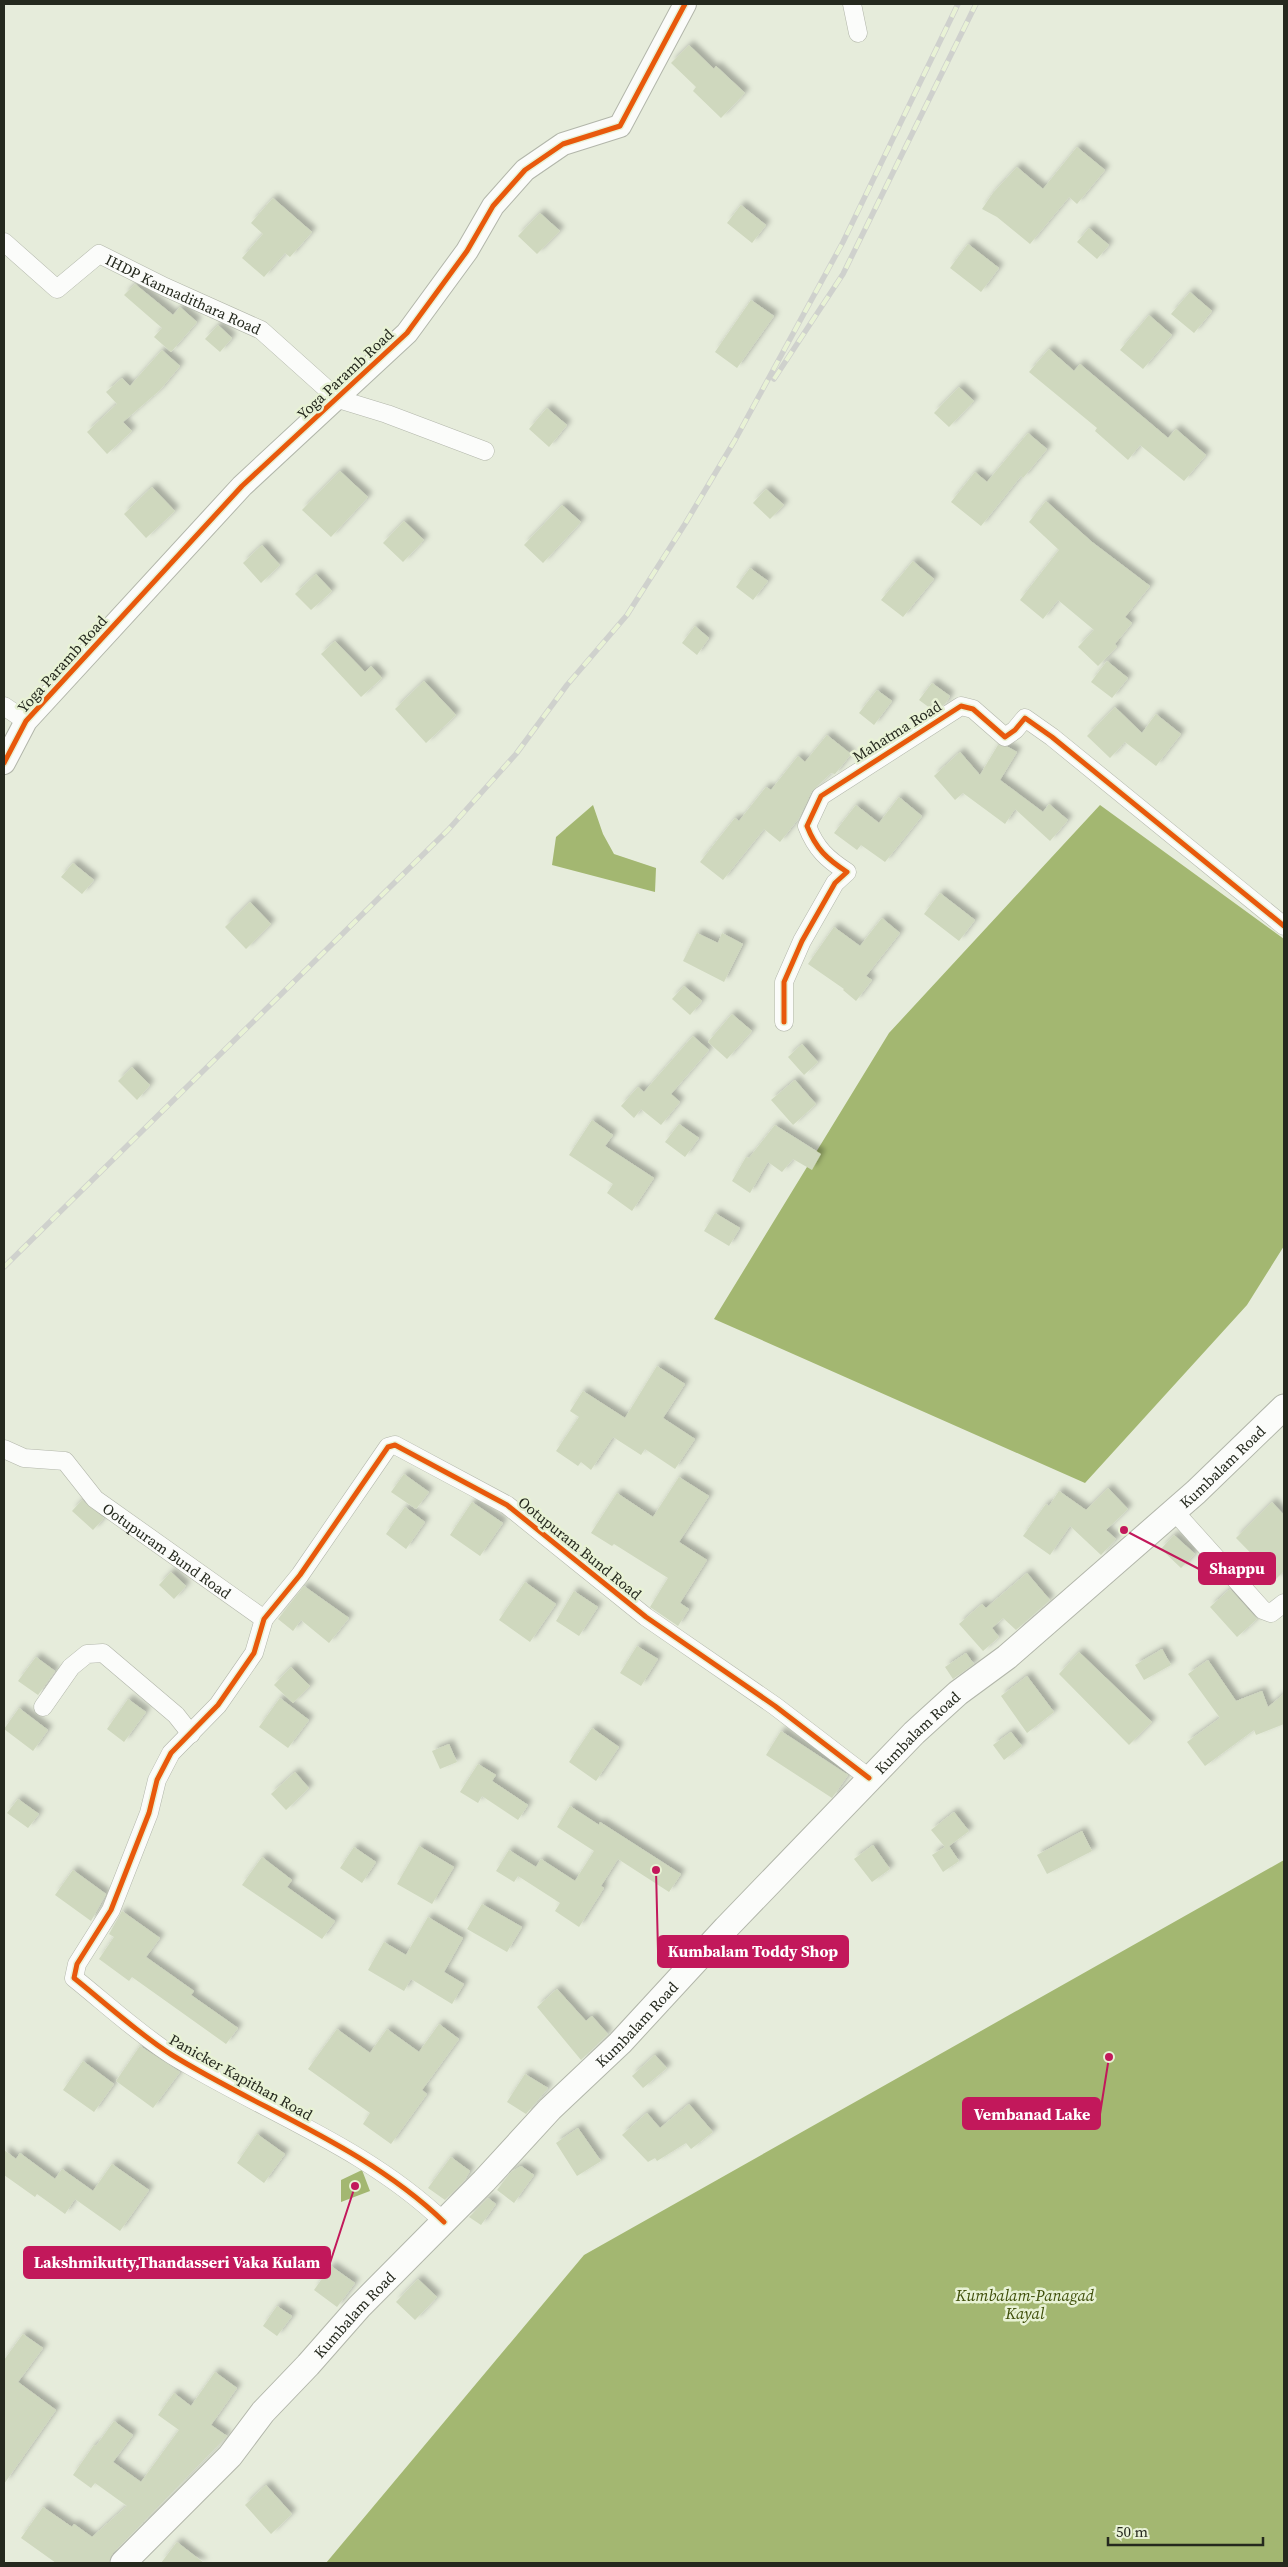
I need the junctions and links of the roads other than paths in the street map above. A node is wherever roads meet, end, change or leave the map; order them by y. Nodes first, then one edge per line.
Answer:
1 (685, 4) edge
2 (852, 4) edge
3 (858, 33) dead end
4 (4, 242) edge
5 (338, 399) junction
6 (485, 451) dead end
7 (4, 706) edge
8 (26, 721) junction
9 (4, 764) edge
10 (1284, 926) edge
11 (784, 1022) dead end
12 (1284, 1407) edge
13 (4, 1449) edge
14 (1174, 1511) junction
15 (1284, 1603) edge
16 (264, 1619) junction
17 (43, 1707) dead end
18 (190, 1734) junction
19 (869, 1778) junction
20 (444, 2222) junction
21 (123, 2563) edge

1 - 5 street, Yoga Paramb Road
2 - 3 street
4 - 5 street, IHDP Kannadithara Road
5 - 6 street
5 - 8 street, Yoga Paramb Road
7 - 8 street
8 - 9 street, Yoga Paramb Road
10 - 11 street, Mahatma Road
12 - 14 main road, Kumbalam Road
13 - 16 street, Ootupuram Bund Road
14 - 15 street
14 - 19 main road, Kumbalam Road
16 - 18 street, Panicker Kapithan Road
16 - 19 street, Ootupuram Bund Road
17 - 18 street
18 - 20 street, Panicker Kapithan Road
19 - 20 main road, Kumbalam Road
20 - 21 main road, Kumbalam Road

